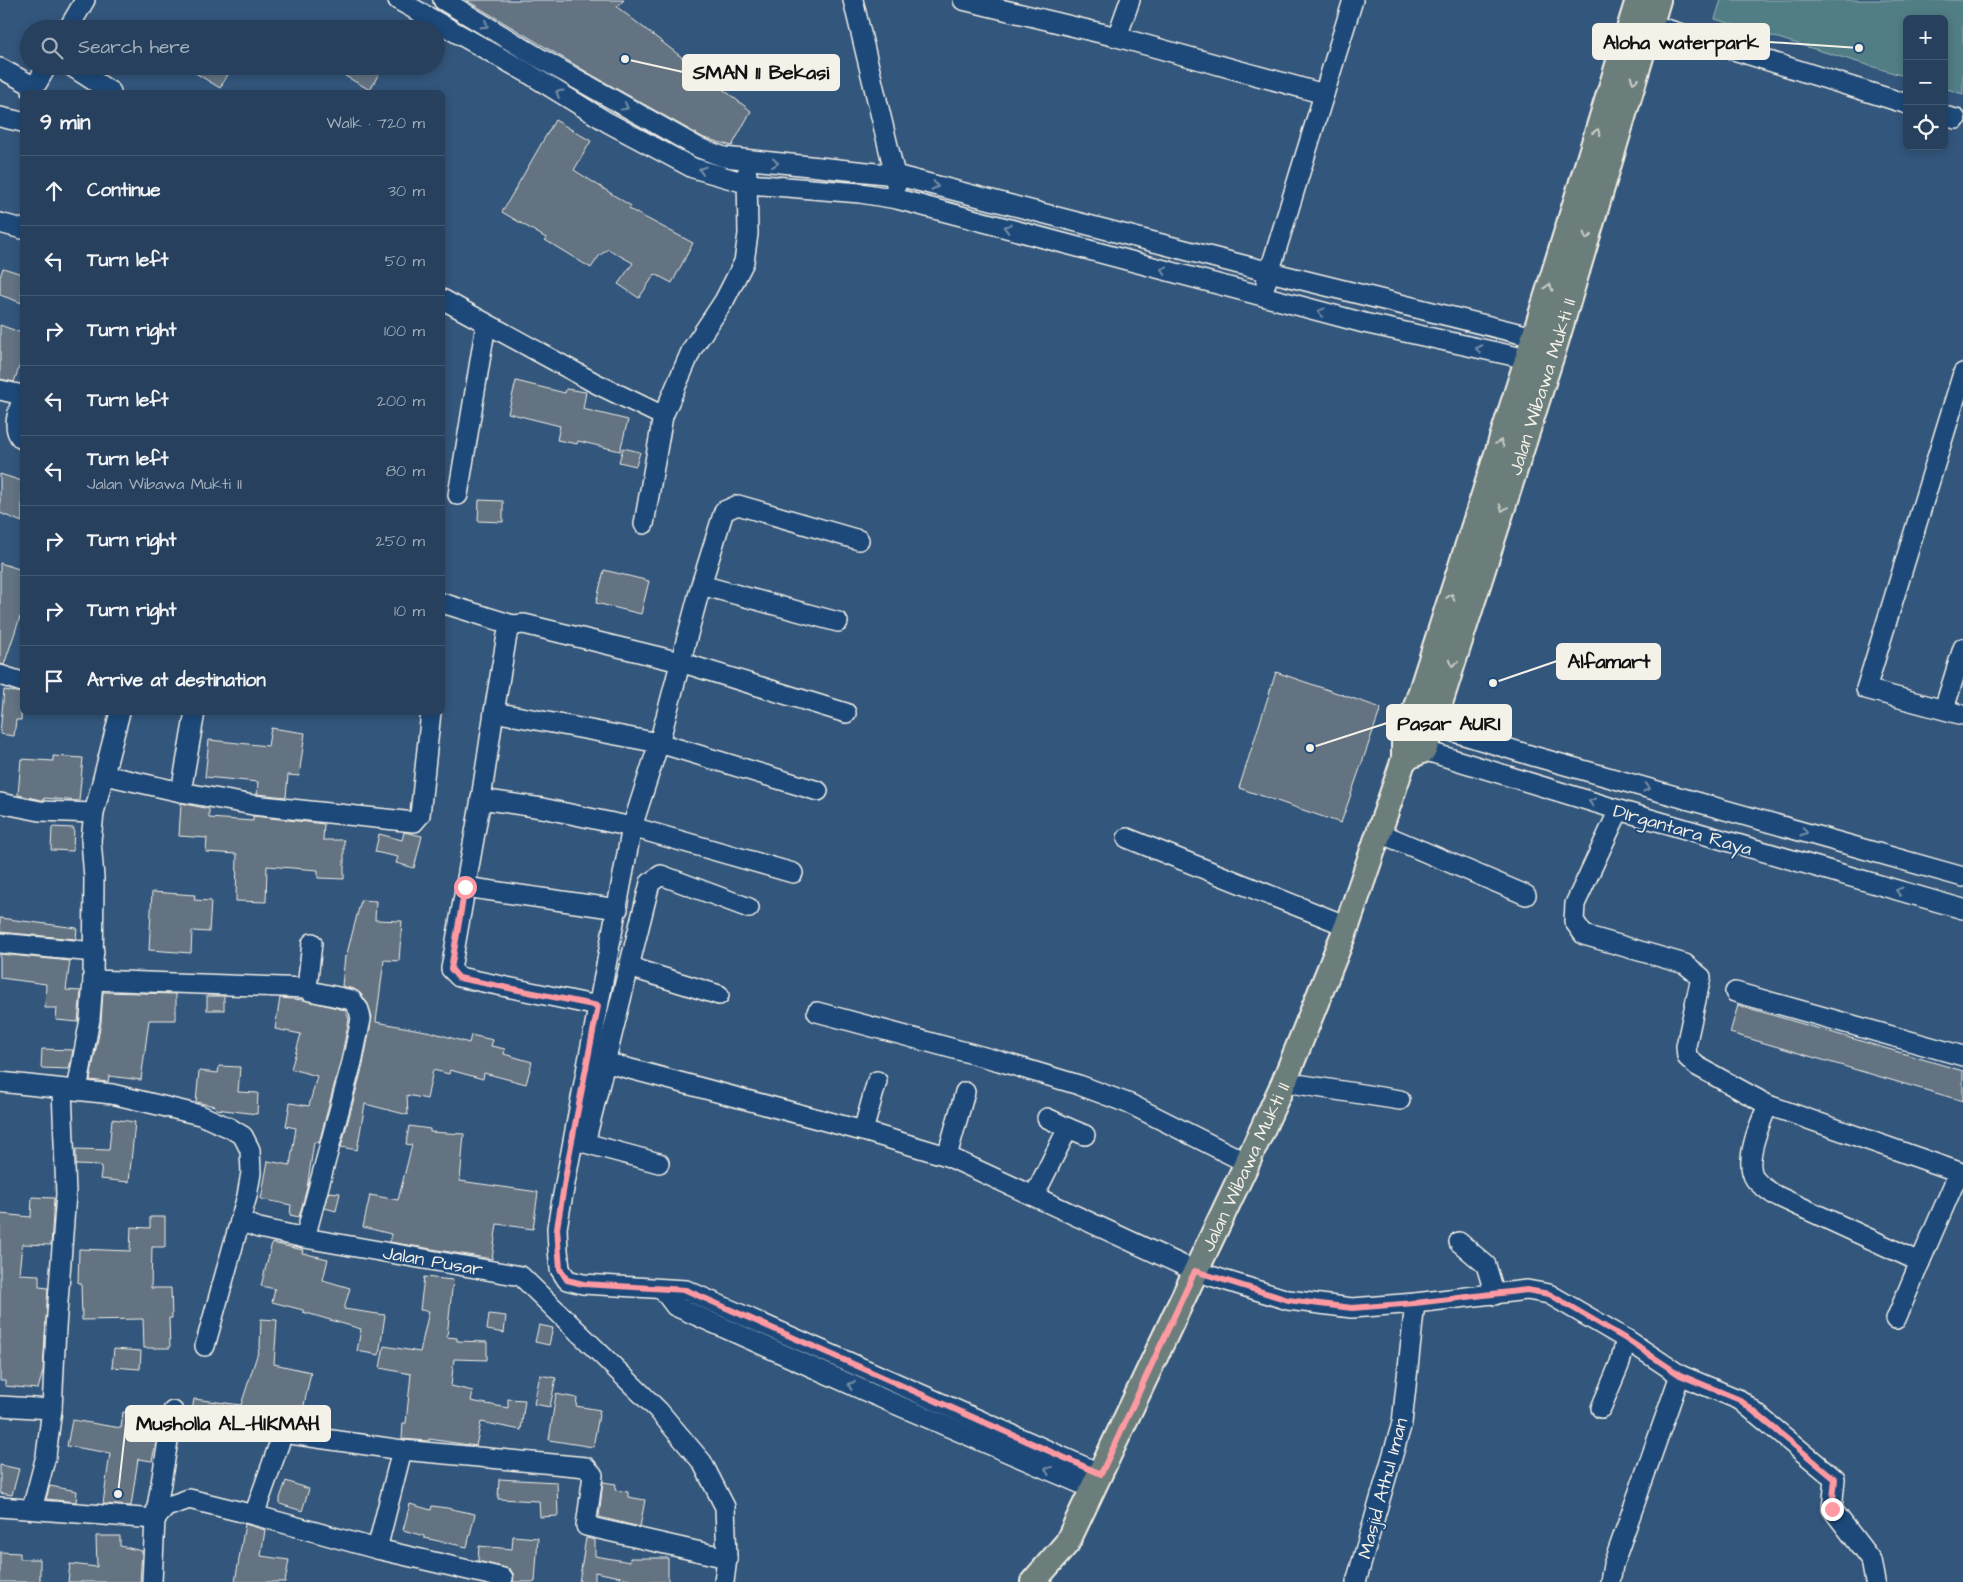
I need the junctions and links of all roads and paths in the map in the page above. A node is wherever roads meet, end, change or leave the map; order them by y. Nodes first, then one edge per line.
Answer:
1 (85, 0) edge
2 (398, 0) edge
3 (443, 0) edge
4 (853, 0) edge
5 (963, 0) edge
6 (1130, 0) edge
7 (1353, 0) edge
8 (1638, 0) edge
9 (1658, 0) edge
10 (73, 20) edge
11 (440, 20) edge
12 (445, 23) edge
13 (1650, 24) junction
14 (1117, 37) junction
15 (531, 64) junction
16 (0, 68) edge
17 (42, 75) edge
18 (85, 75) edge
19 (33, 90) edge
20 (108, 90) edge
21 (1324, 94) junction
22 (1903, 103) edge
23 (746, 160) junction
24 (895, 175) junction
25 (748, 184) junction
26 (897, 199) junction
27 (0, 223) edge
28 (20, 228) edge
29 (1270, 272) junction
30 (1263, 296) junction
31 (445, 301) edge
32 (486, 324) junction
33 (1541, 350) junction
34 (1963, 373) edge
35 (0, 390) edge
36 (20, 395) edge
37 (20, 406) edge
38 (663, 416) junction
39 (20, 437) edge
40 (458, 495) dead end
41 (644, 524) dead end
42 (859, 540) dead end
43 (701, 585) junction
44 (445, 604) edge
45 (838, 622) dead end
46 (513, 626) junction
47 (1963, 648) edge
48 (680, 662) junction
49 (0, 675) edge
50 (20, 681) edge
51 (1944, 709) junction
52 (494, 712) junction
53 (846, 713) dead end
54 (119, 715) edge
55 (195, 715) edge
56 (431, 715) edge
57 (1963, 715) edge
58 (1422, 722) junction
59 (659, 743) junction
60 (1411, 751) junction
61 (1533, 756) junction
62 (105, 776) junction
63 (1525, 781) junction
64 (818, 791) dead end
65 (182, 792) junction
66 (481, 799) junction
67 (0, 803) edge
68 (1619, 810) junction
69 (94, 812) junction
70 (632, 827) junction
71 (1380, 833) junction
72 (1127, 838) dead end
73 (1936, 869) junction
74 (793, 873) dead end
75 (1963, 877) edge
76 (465, 887) junction
77 (1526, 895) dead end
78 (1928, 899) junction
79 (749, 908) dead end
80 (618, 909) junction
81 (1963, 909) edge
82 (1347, 926) junction
83 (0, 943) edge
84 (312, 943) dead end
85 (94, 952) junction
86 (629, 967) junction
87 (93, 980) junction
88 (307, 988) junction
89 (1735, 992) dead end
90 (719, 995) dead end
91 (598, 1006) junction
92 (817, 1012) dead end
93 (1963, 1056) edge
94 (604, 1062) junction
95 (877, 1081) dead end
96 (0, 1082) edge
97 (1284, 1082) junction
98 (69, 1089) junction
99 (965, 1092) dead end
100 (1400, 1100) dead end
101 (1768, 1105) junction
102 (1047, 1118) dead end
103 (863, 1131) junction
104 (947, 1156) junction
105 (660, 1163) dead end
106 (1247, 1163) junction
107 (1961, 1166) edge
108 (1034, 1196) junction
109 (240, 1221) junction
110 (305, 1238) junction
111 (1459, 1242) dead end
112 (1920, 1262) junction
113 (1195, 1271) junction
114 (663, 1290) junction
115 (1495, 1295) junction
116 (709, 1300) junction
117 (1415, 1303) junction
118 (702, 1318) junction
119 (1896, 1319) dead end
120 (1626, 1339) junction
121 (205, 1346) dead end
122 (1680, 1375) junction
123 (888, 1380) junction
124 (881, 1398) junction
125 (0, 1406) edge
126 (1601, 1408) dead end
127 (52, 1410) junction
128 (173, 1411) dead end
129 (402, 1450) junction
130 (1097, 1482) junction
131 (0, 1507) edge
132 (32, 1509) junction
133 (254, 1515) junction
134 (155, 1519) junction
135 (377, 1549) junction
136 (727, 1558) junction
137 (503, 1578) dead end
138 (152, 1582) edge
139 (724, 1582) edge
140 (1033, 1582) edge
141 (1356, 1582) edge
142 (1610, 1582) edge
143 (1875, 1582) edge

1 - 10 street
2 - 11 street
3 -> 15 street
4 - 24 street
5 - 14 street
6 - 14 street
7 - 21 street
33 -> 8 main road, Jalan Wibawa Mukti II
9 - 13 main road, Jalan Wibawa Mukti II
12 - 15 street
13 - 22 street
13 -> 33 main road, Jalan Wibawa Mukti II
14 - 21 street
15 -> 23 street
25 -> 15 street
16 - 19 street
17 - 19 street
18 - 20 street
21 - 29 street
23 -> 24 street
23 - 25 street
24 - 26 street
24 -> 29 street
25 - 26 street
25 - 38 street
30 -> 26 street
27 - 28 street
29 - 30 street
29 - 33 street
33 -> 30 street
31 - 32 street
32 - 38 street
32 - 40 street
33 - 58 main road, Jalan Wibawa Mukti II
34 - 51 street
35 - 36 street
37 - 39 street
38 - 41 street
42 - 43 street
43 - 45 street
43 - 48 street
44 - 46 street
46 - 48 street
46 - 52 street
47 - 51 street
48 - 53 street
48 - 59 street
49 - 50 street
51 - 57 street
52 - 59 street
52 - 66 street
54 - 62 street
55 - 65 street
56 - 65 street
58 - 60 main road, Jalan Wibawa Mukti II
58 - 61 street, DIrgantara Raya
59 - 64 street
59 - 70 street
60 - 63 street, DIrgantara Raya
60 - 71 main road, Jalan Wibawa Mukti II
61 - 63 street
61 -> 73 street, DIrgantara Raya
62 - 65 street
62 - 69 street
68 -> 63 street, DIrgantara Raya
66 - 70 street
66 - 76 street
67 - 69 street
78 -> 68 street, DIrgantara Raya
68 - 101 street
69 - 85 street
70 - 74 street
70 - 80 street
71 - 77 street
71 - 82 main road, Jalan Wibawa Mukti II
72 - 82 street
73 - 75 street, DIrgantara Raya
73 - 78 street
76 - 80 street
76 - 91 street
78 - 81 street, DIrgantara Raya
79 - 86 street
80 - 91 street
82 - 97 main road, Jalan Wibawa Mukti II
83 - 85 street
84 - 88 street
85 - 87 street
86 - 90 street
86 - 94 street
87 - 88 street
87 - 98 street
88 - 110 street
89 - 93 street
91 - 114 street
92 - 106 street
94 - 103 street
94 - 105 street
95 - 103 street
96 - 98 street
97 - 100 street
97 - 106 main road, Jalan Wibawa Mukti II
98 - 109 street
98 - 127 street
99 - 104 street
101 - 107 street
101 - 112 street
102 - 108 street
103 - 104 street
104 - 108 street
106 - 113 main road, Jalan Wibawa Mukti II
107 - 112 street
108 - 113 street
109 - 110 street, Jalan Pusar
109 - 121 street
110 - 136 street, Jalan Pusar
111 - 115 street
112 - 119 street
113 - 117 street
113 - 130 main road, Jalan Wibawa Mukti II
114 - 116 street
114 - 118 street
115 - 117 street
115 - 120 street
116 - 118 street
116 - 123 street
117 - 141 street, Masjid Athul Iman
124 -> 118 street
120 - 122 street
120 - 126 street
122 - 142 street
122 - 143 street
123 - 124 street
123 - 130 street
130 -> 124 street
125 - 127 street
127 - 132 street
128 - 134 street
129 - 133 street
129 - 135 street
129 - 136 street
130 - 140 main road, Jalan Wibawa Mukti II
131 - 132 street
132 - 134 street
133 - 134 street
133 - 135 street
134 - 138 street
135 - 137 street
136 - 139 street, Jalan Pusar

